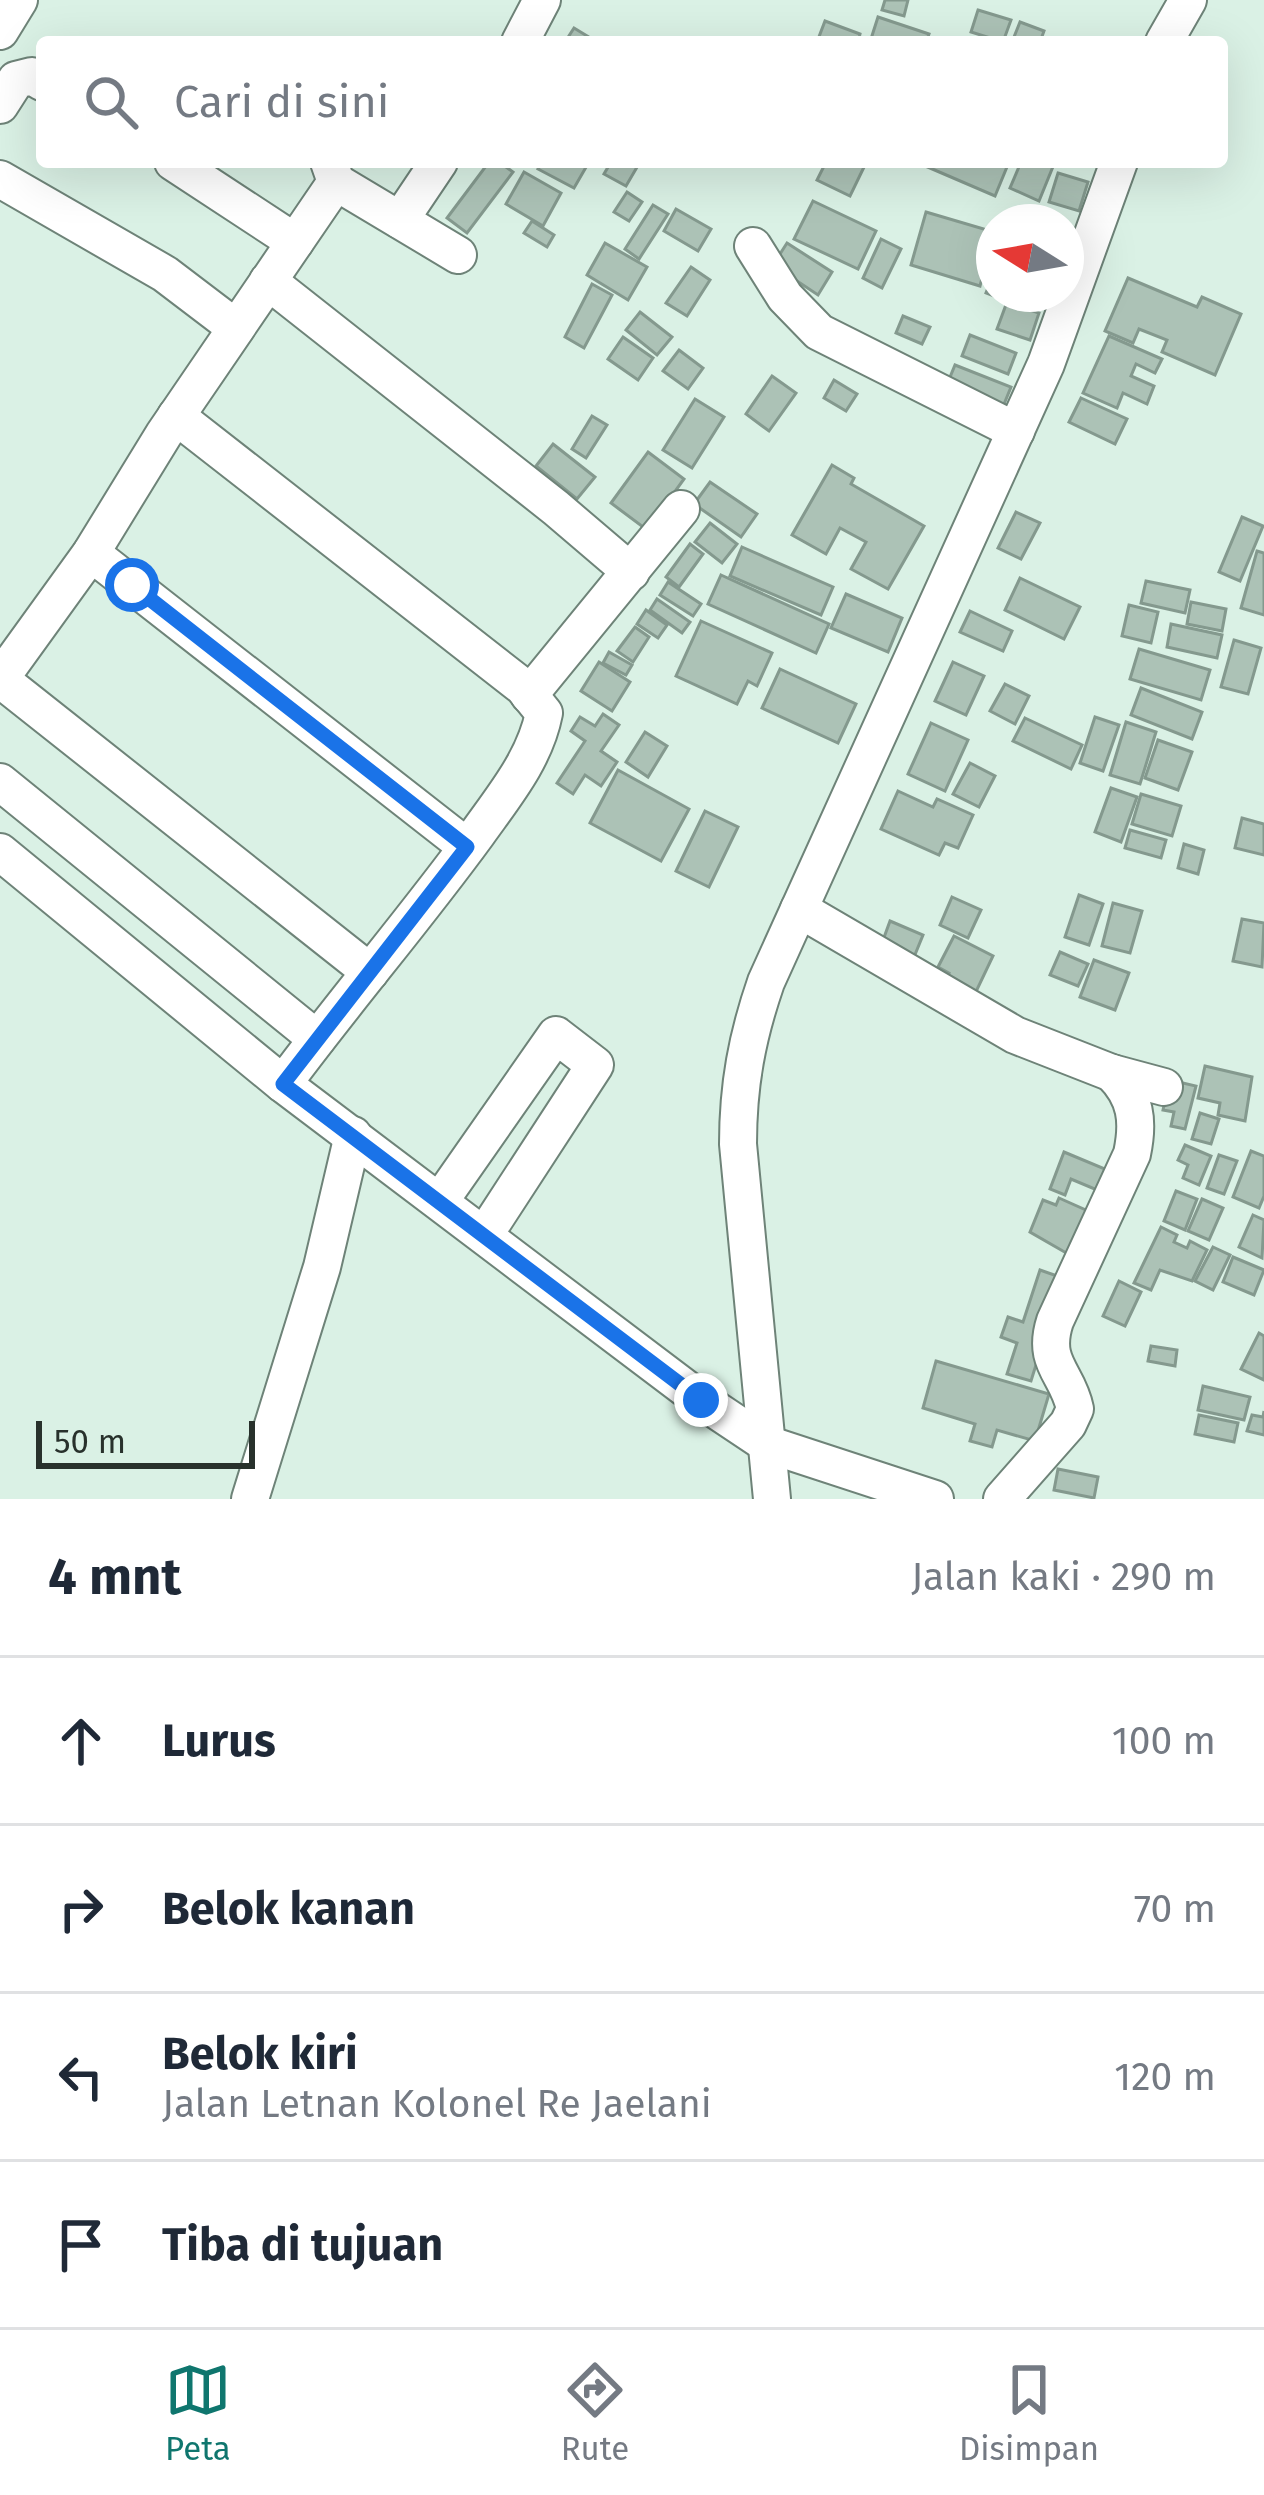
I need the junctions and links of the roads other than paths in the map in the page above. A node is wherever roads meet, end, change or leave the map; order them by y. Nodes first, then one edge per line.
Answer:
1 (19, 0) edge
2 (542, 0) edge
3 (1188, 0) edge
4 (0, 31) edge
5 (523, 36) edge
6 (1167, 36) edge
7 (36, 78) edge
8 (0, 105) edge
9 (181, 168) edge
10 (435, 168) edge
11 (1117, 168) edge
12 (333, 172) edge
13 (0, 179) edge
14 (400, 220) junction
15 (295, 242) junction
16 (753, 246) dead end
17 (458, 255) dead end
18 (268, 281) junction
19 (236, 328) junction
20 (176, 416) junction
21 (1016, 431) junction
22 (681, 509) dead end
23 (91, 553) junction
24 (631, 572) junction
25 (530, 695) junction
26 (0, 782) edge
27 (467, 847) junction
28 (0, 852) edge
29 (799, 909) junction
30 (370, 972) junction
31 (316, 1039) junction
32 (1112, 1073) junction
33 (283, 1084) junction
34 (1164, 1087) dead end
35 (353, 1135) junction
36 (440, 1201) junction
37 (485, 1234) junction
38 (767, 1444) junction
39 (250, 1499) edge
40 (772, 1499) edge
41 (935, 1499) edge
42 (1002, 1499) edge

1 - 4 street
2 - 5 street
3 - 6 street
7 - 8 street
9 - 15 street
10 - 14 street
11 - 21 street
12 - 14 street
12 - 15 street
13 - 19 street
14 - 17 street
15 - 18 street
16 - 21 street
18 - 19 street
18 - 24 street
19 - 20 street
20 - 23 street
20 - 25 street
21 - 29 street
22 - 24 street
23 - 27 street
23 - 30 street
24 - 25 street
25 - 27 street
26 - 31 street
27 - 30 street
28 - 33 street
29 - 32 street
29 - 38 street
30 - 31 street
31 - 33 street
32 - 34 street
32 - 42 street
33 - 35 street
35 - 36 street
35 - 39 street
36 - 37 street
36 - 37 street
37 - 38 street
38 - 40 street
38 - 41 street

